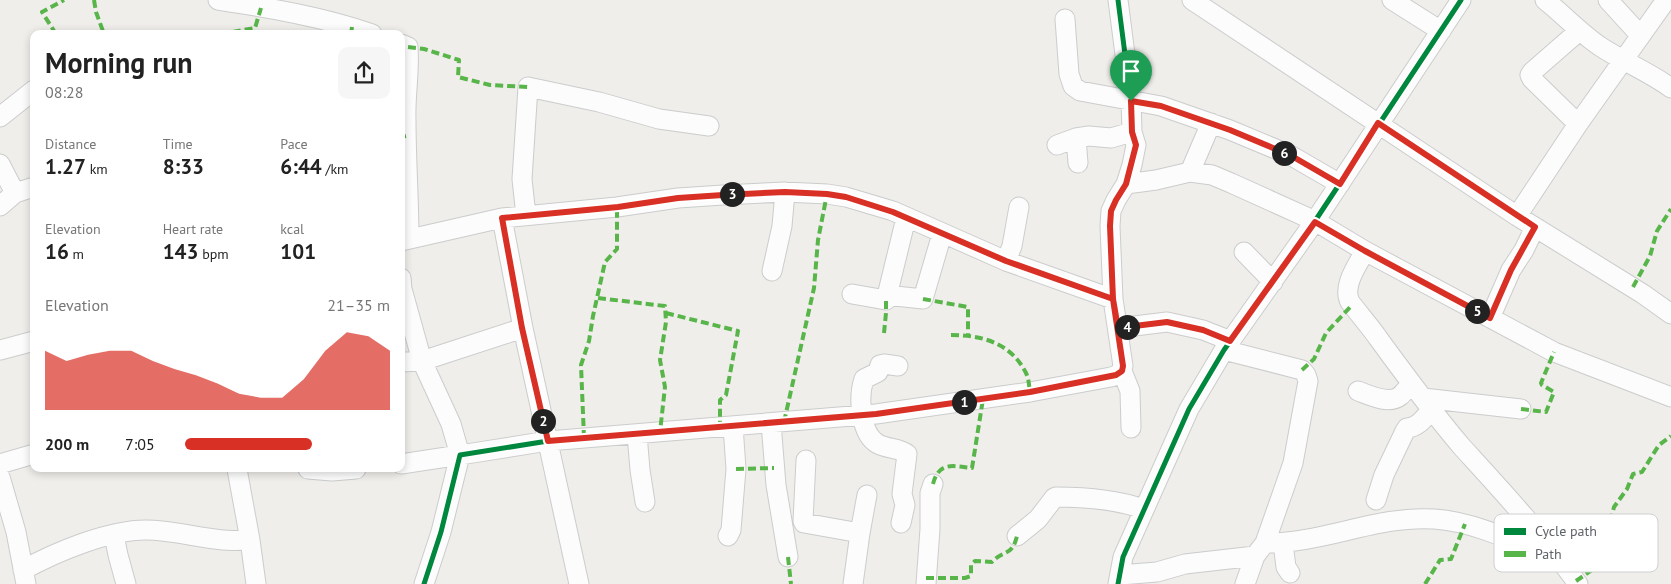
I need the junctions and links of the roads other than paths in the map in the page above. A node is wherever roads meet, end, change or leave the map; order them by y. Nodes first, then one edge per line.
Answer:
1 (218, 0) edge
2 (1118, 0) edge
3 (1192, 0) edge
4 (1392, 0) edge
5 (1461, 0) edge
6 (1608, 0) edge
7 (1666, 0) edge
8 (1556, 3) edge
9 (1065, 19) dead end
10 (361, 30) edge
11 (1579, 30) junction
12 (1441, 31) junction
13 (1640, 35) junction
14 (405, 46) edge
15 (1623, 61) junction
16 (1671, 88) edge
17 (30, 93) edge
18 (1131, 101) junction
19 (0, 117) edge
20 (1211, 123) junction
21 (1378, 123) junction
22 (1578, 124) junction
23 (709, 126) dead end
24 (1132, 132) junction
25 (1076, 138) junction
26 (1057, 145) dead end
27 (1078, 163) dead end
28 (0, 164) edge
29 (1190, 172) junction
30 (1126, 184) junction
31 (1340, 184) junction
32 (30, 188) edge
33 (785, 192) junction
34 (15, 193) junction
35 (0, 206) edge
36 (1019, 207) dead end
37 (526, 216) junction
38 (1516, 216) junction
39 (502, 218) junction
40 (906, 218) junction
41 (1315, 222) junction
42 (1535, 227) junction
43 (942, 234) junction
44 (405, 240) edge
45 (1365, 251) junction
46 (1244, 252) dead end
47 (1006, 261) junction
48 (772, 271) dead end
49 (1273, 282) junction
50 (852, 294) dead end
51 (886, 295) junction
52 (1113, 299) junction
53 (405, 301) edge
54 (1671, 314) edge
55 (1490, 318) junction
56 (522, 328) junction
57 (1118, 328) junction
58 (30, 342) edge
59 (1227, 346) junction
60 (0, 350) edge
61 (422, 361) junction
62 (405, 362) edge
63 (898, 366) dead end
64 (1122, 371) junction
65 (1358, 391) dead end
66 (1422, 397) junction
67 (1671, 397) edge
68 (1521, 409) dead end
69 (861, 416) junction
70 (771, 423) junction
71 (733, 426) junction
72 (1131, 428) dead end
73 (637, 434) junction
74 (548, 441) junction
75 (30, 455) edge
76 (460, 455) junction
77 (806, 460) dead end
78 (405, 463) edge
79 (0, 464) edge
80 (238, 472) edge
81 (0, 477) edge
82 (933, 484) dead end
83 (867, 495) dead end
84 (1376, 500) dead end
85 (645, 502) dead end
86 (1143, 509) junction
87 (1521, 514) edge
88 (901, 523) dead end
89 (860, 533) junction
90 (1494, 534) edge
91 (8, 535) edge
92 (114, 535) junction
93 (728, 536) dead end
94 (1017, 536) dead end
95 (250, 540) junction
96 (1268, 548) junction
97 (788, 557) dead end
98 (1569, 572) edge
99 (1290, 573) dead end
100 (24, 577) edge
101 (1119, 580) edge
102 (126, 584) edge
103 (256, 584) edge
104 (424, 584) edge
105 (579, 584) edge
106 (853, 584) edge
107 (926, 584) edge
108 (1245, 584) edge
109 (1578, 584) edge

1 - 10 street
2 - 18 street
3 - 21 street
4 - 12 street
5 - 12 street
6 - 13 street
7 - 13 street
8 - 11 street
9 - 18 street
11 - 15 street
11 - 22 street
12 - 21 street
13 - 15 street
14 - 44 street
15 - 16 street
15 - 22 street
17 - 19 street
18 - 20 street
18 - 24 street
20 - 29 street
20 - 31 street
21 - 31 street
21 - 38 street
22 - 38 street
23 - 37 street
24 - 25 street
24 - 30 street
25 - 26 street
25 - 27 street
28 - 34 street
29 - 30 street
29 - 41 street
30 - 52 street
31 - 41 street
32 - 34 street
33 - 37 street
33 - 40 street
33 - 48 street
34 - 35 street
36 - 47 street
37 - 39 street
38 - 42 street
39 - 44 street
39 - 56 street
40 - 43 street
40 - 51 street
41 - 45 street
41 - 49 street
42 - 54 street
42 - 55 street
43 - 47 street
43 - 51 street
45 - 55 street
45 - 66 street
46 - 49 street
47 - 52 street
49 - 59 street
50 - 51 street
52 - 57 street
53 - 61 street
55 - 67 street
56 - 61 street
56 - 74 street
57 - 59 street
57 - 64 street
58 - 60 street
59 - 86 street
59 - 96 street
61 - 62 street
61 - 76 street
63 - 69 street
64 - 69 street
64 - 72 street
65 - 66 street
66 - 68 street
66 - 84 street
66 - 87 street
69 - 70 street
69 - 88 street
70 - 71 street
70 - 97 street
71 - 73 street
71 - 93 street
73 - 74 street
73 - 85 street
74 - 76 street
74 - 105 street
75 - 79 street
76 - 78 street
76 - 104 street
77 - 89 street
80 - 95 street
81 - 91 street
82 - 107 street
83 - 89 street
86 - 94 street
86 - 101 street
89 - 106 street
90 - 96 street
91 - 100 street
92 - 95 street
92 - 100 street
92 - 102 street
95 - 103 street
96 - 99 street
96 - 101 street
96 - 108 street
98 - 109 street

